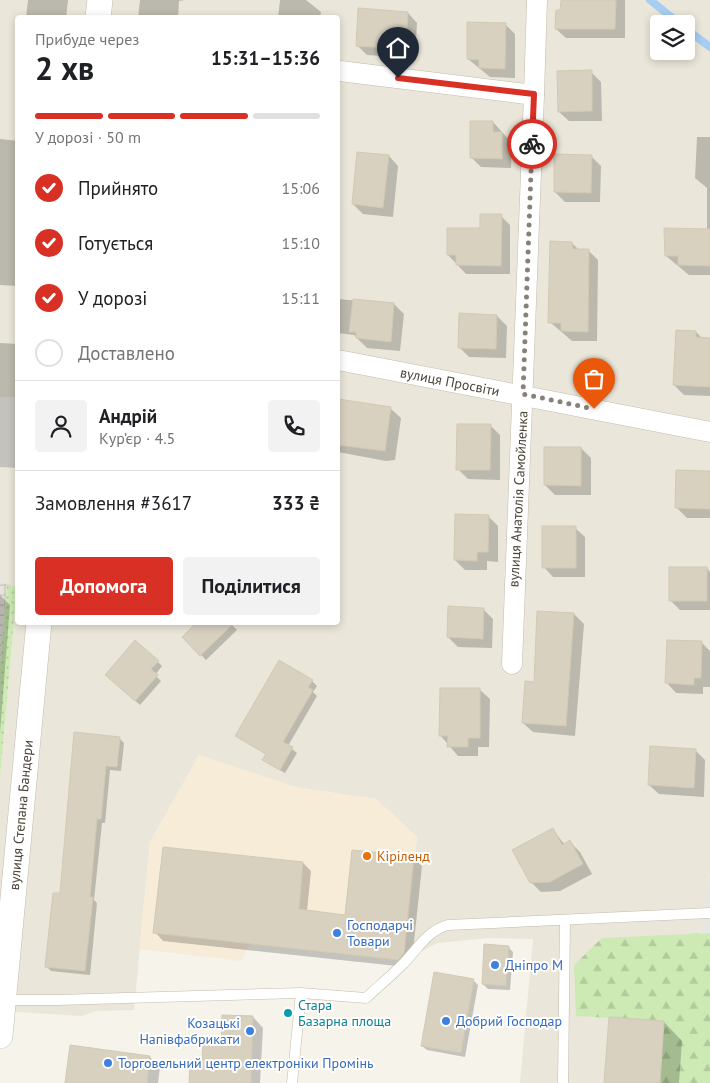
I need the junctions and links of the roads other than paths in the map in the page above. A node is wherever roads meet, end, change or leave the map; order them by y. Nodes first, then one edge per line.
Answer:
1 (100, 0) edge
2 (537, 0) edge
3 (98, 15) edge
4 (340, 71) dead end
5 (534, 94) junction
6 (340, 360) edge
7 (523, 394) junction
8 (710, 432) edge
9 (39, 625) edge
10 (512, 664) dead end
11 (710, 913) edge
12 (564, 920) junction
13 (301, 993) junction
14 (3, 1000) junction
15 (0, 1036) edge
16 (292, 1083) edge
17 (563, 1083) edge

1 - 3 street
2 - 5 street, вулиця Анатолія Самойленка
4 - 5 street
5 - 7 street, вулиця Анатолія Самойленка
6 - 7 street, вулиця Просвіти
7 - 8 street, вулиця Просвіти
7 - 10 street, вулиця Анатолія Самойленка
9 - 14 street, вулиця Степана Бандери
11 - 12 lane
12 - 13 lane
12 - 17 lane
13 - 14 lane
13 - 16 lane
14 - 15 street, вулиця Степана Бандери

